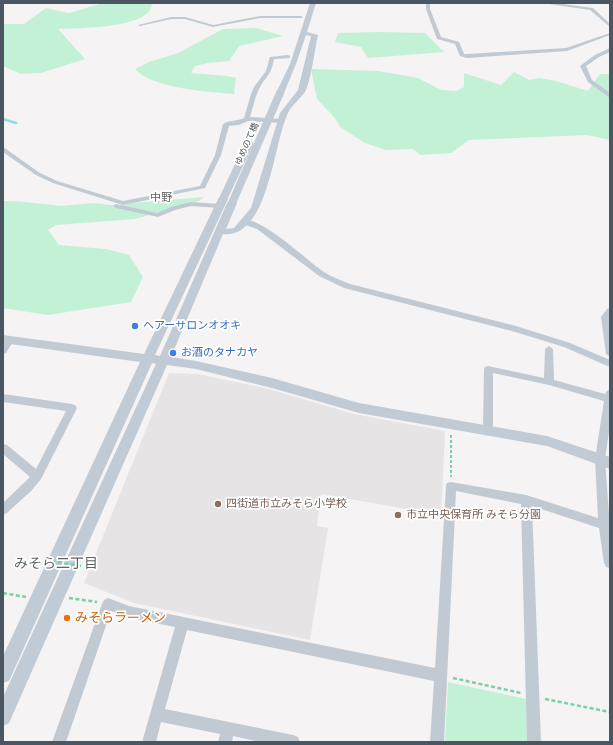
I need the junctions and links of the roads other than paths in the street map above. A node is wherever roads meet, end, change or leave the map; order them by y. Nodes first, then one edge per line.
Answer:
1 (312, 3) edge
2 (428, 3) edge
3 (544, 3) edge
4 (302, 14) joint
5 (140, 25) dead end
6 (610, 26) edge
7 (304, 33) junction
8 (610, 34) edge
9 (610, 50) edge
10 (288, 57) junction
11 (277, 92) junction
12 (610, 96) edge
13 (247, 119) junction
14 (282, 121) junction
15 (3, 149) edge
16 (93, 195) junction
17 (225, 203) junction
18 (246, 222) junction
19 (220, 231) junction
20 (610, 311) edge
21 (7, 340) edge
22 (549, 349) dead end
23 (3, 351) edge
24 (610, 354) edge
25 (148, 358) junction
26 (164, 360) junction
27 (610, 364) edge
28 (549, 382) junction
29 (610, 393) edge
30 (3, 398) edge
31 (610, 399) edge
32 (488, 431) junction
33 (3, 448) edge
34 (605, 461) edge
35 (37, 476) junction
36 (526, 500) junction
37 (3, 510) edge
38 (607, 526) edge
39 (610, 563) edge
40 (183, 622) junction
41 (3, 675) edge
42 (441, 676) junction
43 (157, 714) junction
44 (3, 717) edge
45 (228, 728) junction
46 (59, 742) edge
47 (149, 742) edge
48 (225, 742) edge
49 (293, 742) edge
50 (437, 742) edge
51 (534, 742) edge

1 - 7 street
2 - 8 street
3 - 6 street
4 - 5 street
4 - 10 street
7 - 11 street
7 - 14 street
9 - 12 street
10 - 11 street
10 - 13 street
11 - 17 street, ゆめのて橋, bridge
13 - 14 street
13 - 16 street
14 - 18 street
15 - 16 street
16 - 17 street
17 - 19 street
17 - 25 street
18 - 19 street
18 - 27 street
19 - 26 street
20 - 24 street
21 - 23 street
21 - 25 street
22 - 28 street
25 - 26 street
25 - 41 street
26 - 32 street
26 - 44 street
28 - 31 street
28 - 32 street
29 - 31 street
30 - 35 street
31 - 34 street
32 - 34 street
33 - 35 street
34 - 38 street
35 - 37 street
36 - 38 street
36 - 42 street
36 - 51 street
38 - 39 street
40 - 42 street
40 - 43 street
40 - 46 street
42 - 50 street
43 - 45 street
43 - 47 street
45 - 48 street
45 - 49 street

